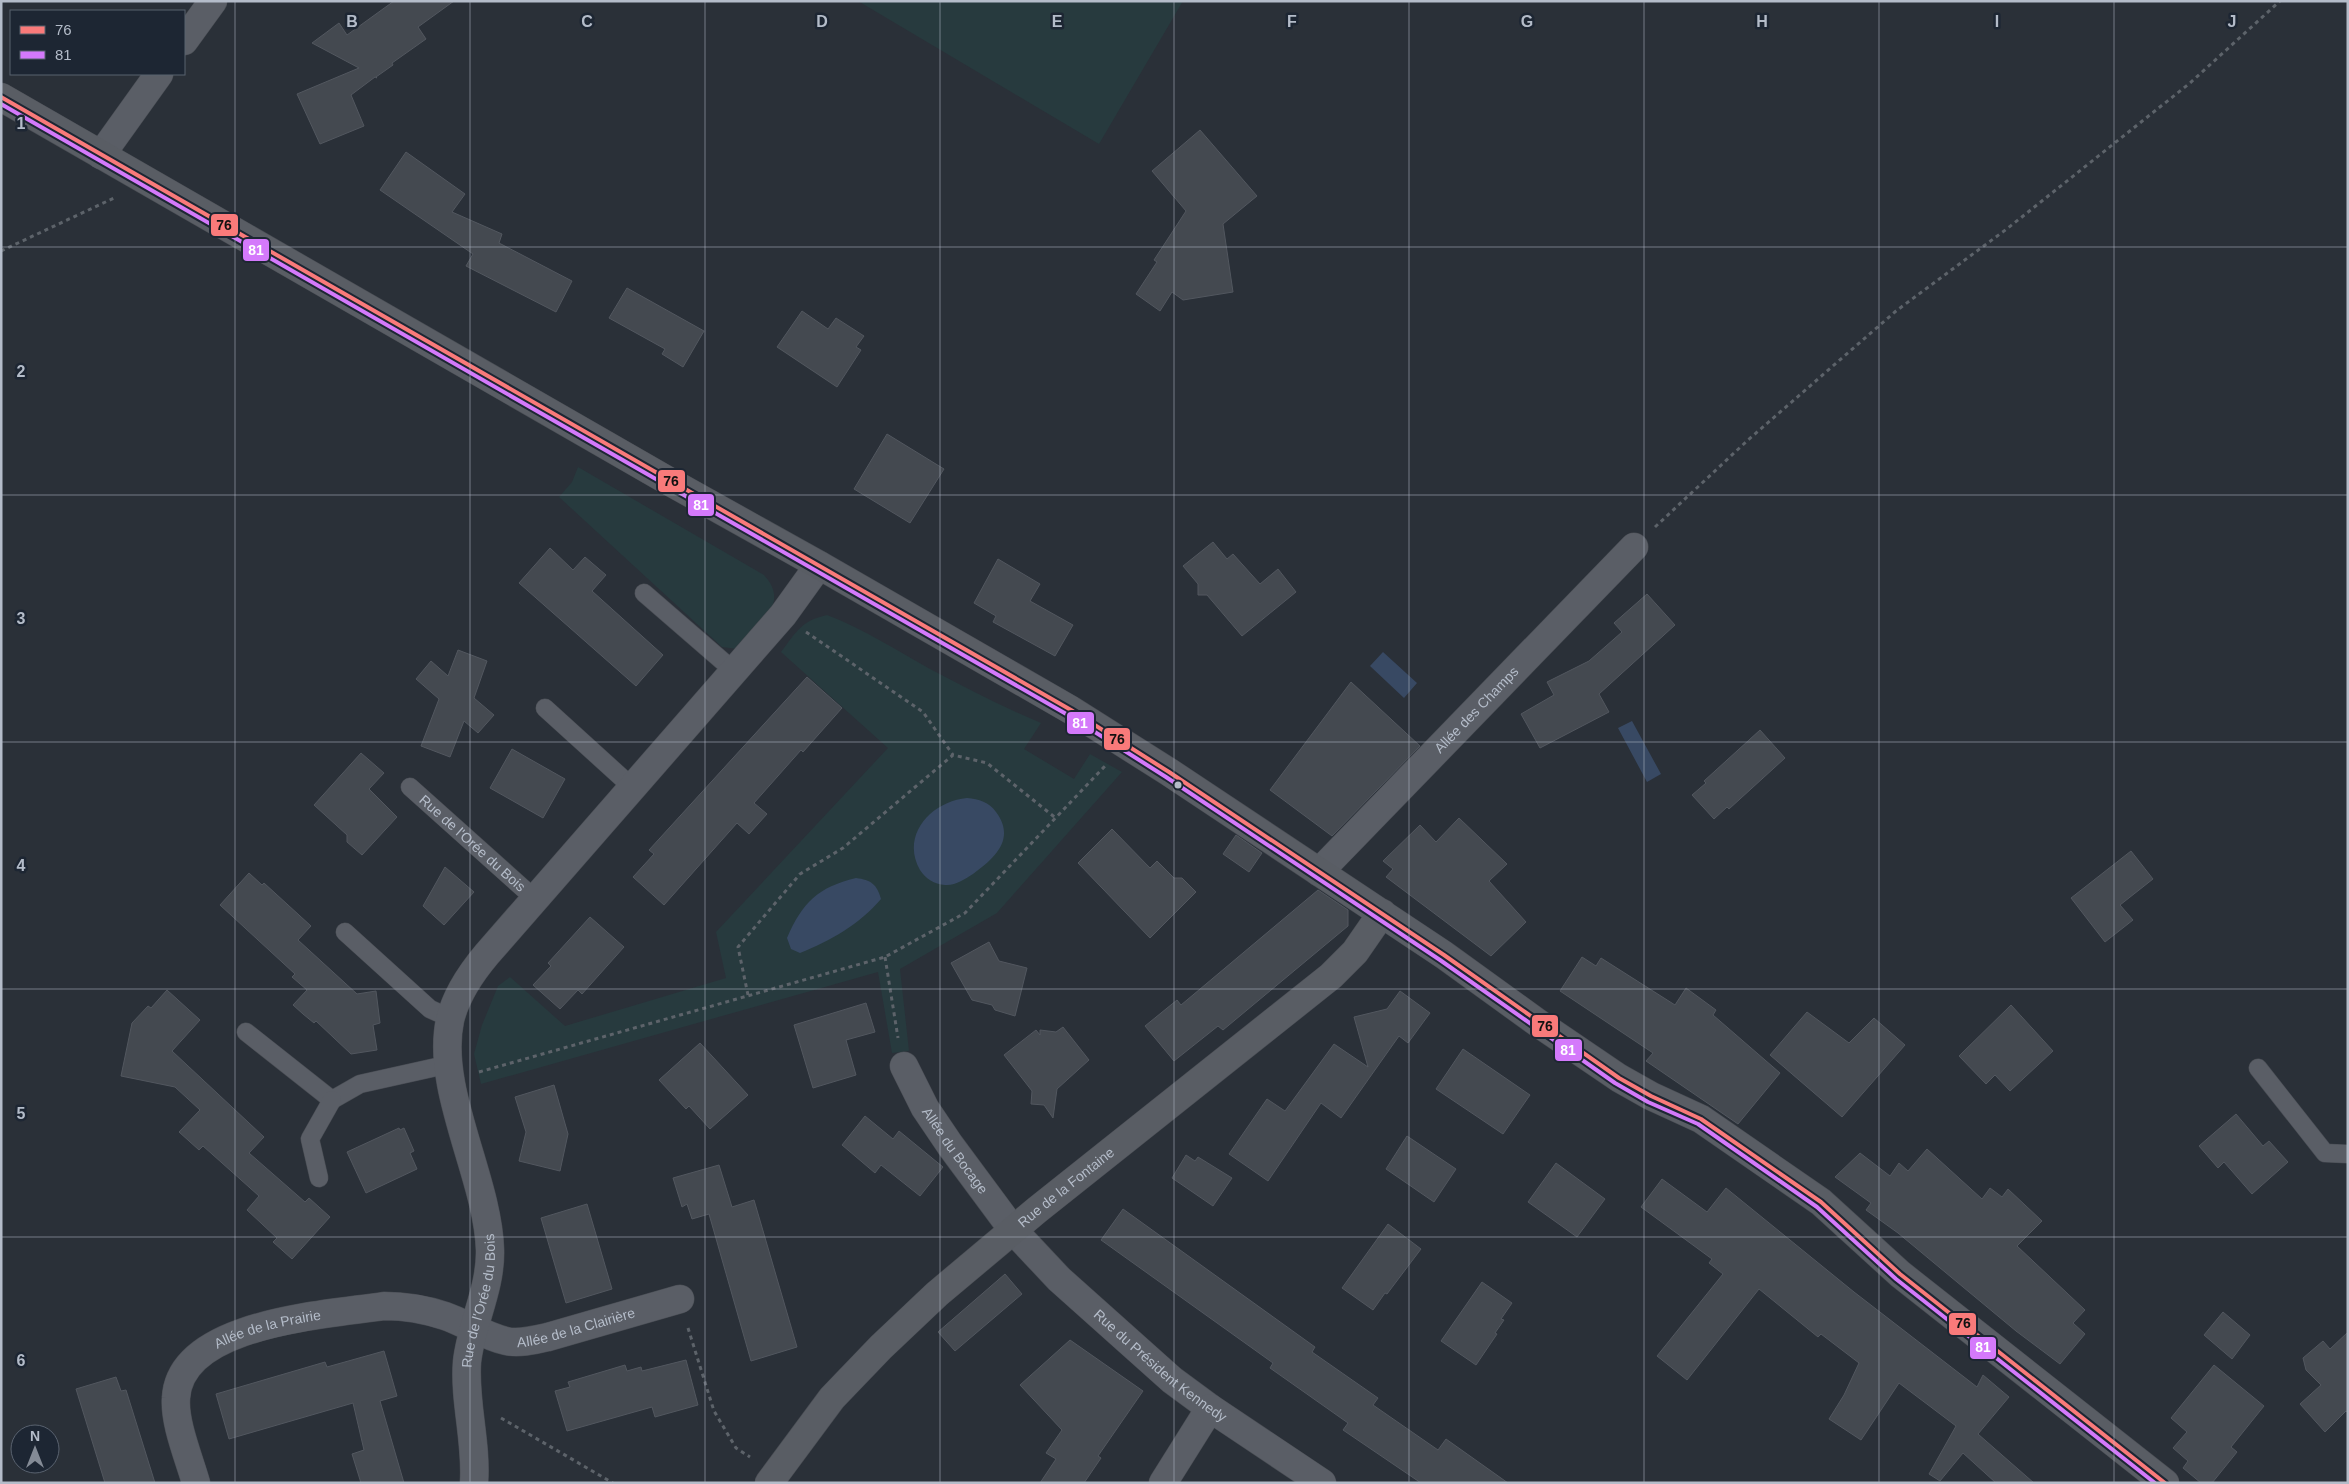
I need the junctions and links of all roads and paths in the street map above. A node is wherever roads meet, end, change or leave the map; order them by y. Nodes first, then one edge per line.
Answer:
1 (213, 1) edge
2 (2280, 1) edge
3 (185, 40) edge
4 (158, 75) edge
5 (1, 98) edge
6 (101, 155) junction
7 (122, 194) dead end
8 (1, 251) edge
9 (1634, 547) joint
10 (819, 565) junction
11 (644, 593) dead end
12 (783, 615) junction
13 (734, 672) junction
14 (545, 708) dead end
15 (953, 755) junction
16 (1108, 763) dead end
17 (410, 787) dead end
18 (632, 787) junction
19 (1056, 819) junction
20 (1319, 872) junction
21 (535, 898) junction
22 (1382, 913) junction
23 (345, 932) dead end
24 (885, 957) junction
25 (748, 995) junction
26 (450, 1018) junction
27 (246, 1032) dead end
28 (904, 1066) joint
29 (2258, 1068) dead end
30 (451, 1072) junction
31 (332, 1100) junction
32 (2348, 1154) edge
33 (318, 1178) dead end
34 (1014, 1230) junction
35 (680, 1299) joint
36 (474, 1329) junction
37 (468, 1400) junction
38 (1210, 1408) junction
39 (773, 1478) edge
40 (196, 1483) edge
41 (474, 1483) edge
42 (613, 1483) edge
43 (1163, 1483) edge
44 (1322, 1483) edge
45 (2165, 1483) edge

1 - 3 street
2 - 9 path
4 - 6 street
5 - 6 main road
6 - 10 main road
7 - 8 path
9 - 20 street, Allée des Champs
10 - 12 street, Rue de l'Orée du Bois
10 - 20 main road
11 - 13 lane
12 - 13 street, Rue de l'Orée du Bois
12 - 15 path
13 - 18 street, Rue de l'Orée du Bois
14 - 18 lane
15 - 19 path
15 - 25 path
16 - 19 path
17 - 21 lane, Rue de l'Orée du Bois
18 - 21 street, Rue de l'Orée du Bois
19 - 24 path
20 - 22 main road
21 - 26 street, Rue de l'Orée du Bois
22 - 34 main road, Rue de la Fontaine
22 - 45 main road
23 - 26 lane
24 - 25 path
24 - 28 path
25 - 30 path
26 - 30 street, Rue de l'Orée du Bois
27 - 31 lane
28 - 34 street, Allée du Bocage
29 - 32 lane
30 - 31 lane
30 - 36 street, Rue de l'Orée du Bois
31 - 33 lane
34 - 38 street, Rue du Président Kennedy
34 - 39 main road, Rue de la Fontaine
35 - 36 street, Allée de la Clairière
35 - 39 path
36 - 37 street, Rue de l'Orée du Bois
36 - 40 street, Allée de la Prairie
37 - 41 street, Rue de l'Orée du Bois
37 - 42 path
38 - 43 street
38 - 44 street, Rue du Président Kennedy

